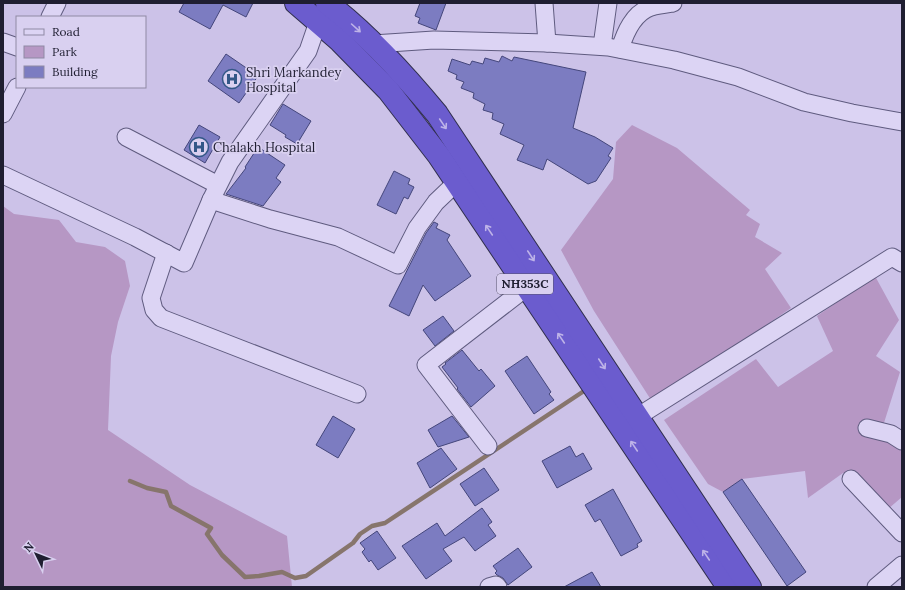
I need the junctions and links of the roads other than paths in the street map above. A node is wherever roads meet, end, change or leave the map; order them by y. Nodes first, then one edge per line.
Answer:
1 (57, 3) edge
2 (296, 3) edge
3 (544, 3) edge
4 (608, 3) edge
5 (673, 3) edge
6 (322, 12) edge
7 (50, 16) edge
8 (3, 42) edge
9 (547, 43) junction
10 (374, 44) junction
11 (602, 46) junction
12 (16, 47) edge
13 (620, 49) junction
14 (16, 88) edge
15 (3, 114) edge
16 (902, 122) edge
17 (126, 137) dead end
18 (3, 175) edge
19 (457, 182) junction
20 (218, 185) junction
21 (211, 200) junction
22 (166, 253) junction
23 (901, 257) edge
24 (527, 287) junction
25 (357, 394) dead end
26 (637, 418) junction
27 (867, 428) dead end
28 (902, 441) edge
29 (488, 446) dead end
30 (851, 478) dead end
31 (902, 534) edge
32 (902, 566) edge
33 (489, 587) edge
34 (498, 587) edge
35 (728, 587) edge
36 (750, 587) edge
37 (876, 587) edge

1 - 7 street
2 - 6 highway, NH353C
3 - 9 street
4 - 11 street
5 - 13 street
6 -> 10 highway, NH353C
6 - 19 highway, NH353C
6 - 20 street
8 - 12 street
9 - 10 street
9 - 11 street
10 -> 26 highway, NH353C
11 - 13 street
13 - 16 street
14 - 15 street
17 - 20 street
18 - 22 street
19 - 21 street
24 -> 19 highway, NH353C
20 - 21 street
21 - 22 street
22 - 25 street
23 - 26 street
24 - 29 street
35 -> 24 highway, NH353C
26 - 36 highway, NH353C
27 - 28 street
30 - 31 street
32 - 37 street
33 - 34 street

